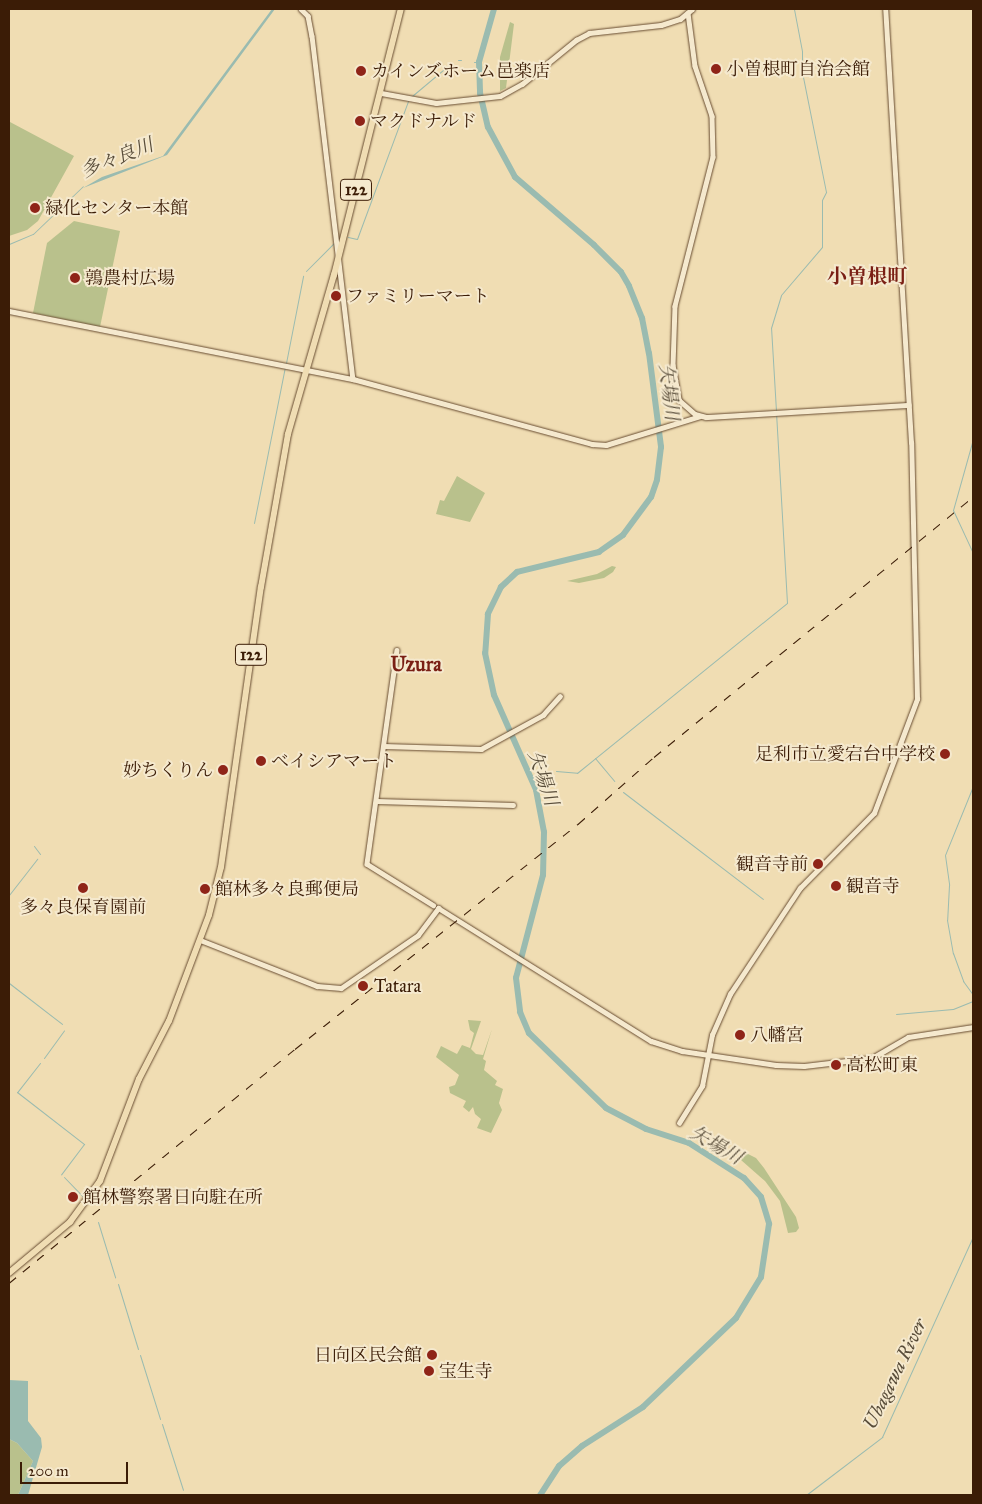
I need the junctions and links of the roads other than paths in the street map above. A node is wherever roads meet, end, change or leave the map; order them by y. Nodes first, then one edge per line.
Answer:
1 (301, 9) edge
2 (401, 9) edge
3 (885, 9) edge
4 (690, 11) edge
5 (381, 93) junction
6 (339, 259) junction
7 (9, 311) edge
8 (306, 370) junction
9 (353, 379) junction
10 (909, 405) junction
11 (700, 416) junction
12 (397, 650) dead end
13 (560, 696) dead end
14 (384, 746) junction
15 (377, 800) junction
16 (513, 805) dead end
17 (433, 905) dead end
18 (200, 940) junction
19 (973, 1027) edge
20 (708, 1055) junction
21 (679, 1123) dead end
22 (9, 1273) edge

1 - 6 street
2 - 5 highway, 122
3 - 10 street
4 - 5 main road
4 - 11 street
5 - 6 highway, 122
6 - 8 highway, 122
6 - 9 street
7 - 8 street
8 - 9 street
8 - 18 highway, 122
9 - 11 street
10 - 11 street
10 - 20 street
12 - 14 street
13 - 14 street
14 - 15 street
15 - 16 street
15 - 17 street
18 - 20 main road
18 - 22 highway, 122
19 - 20 main road
20 - 21 street

